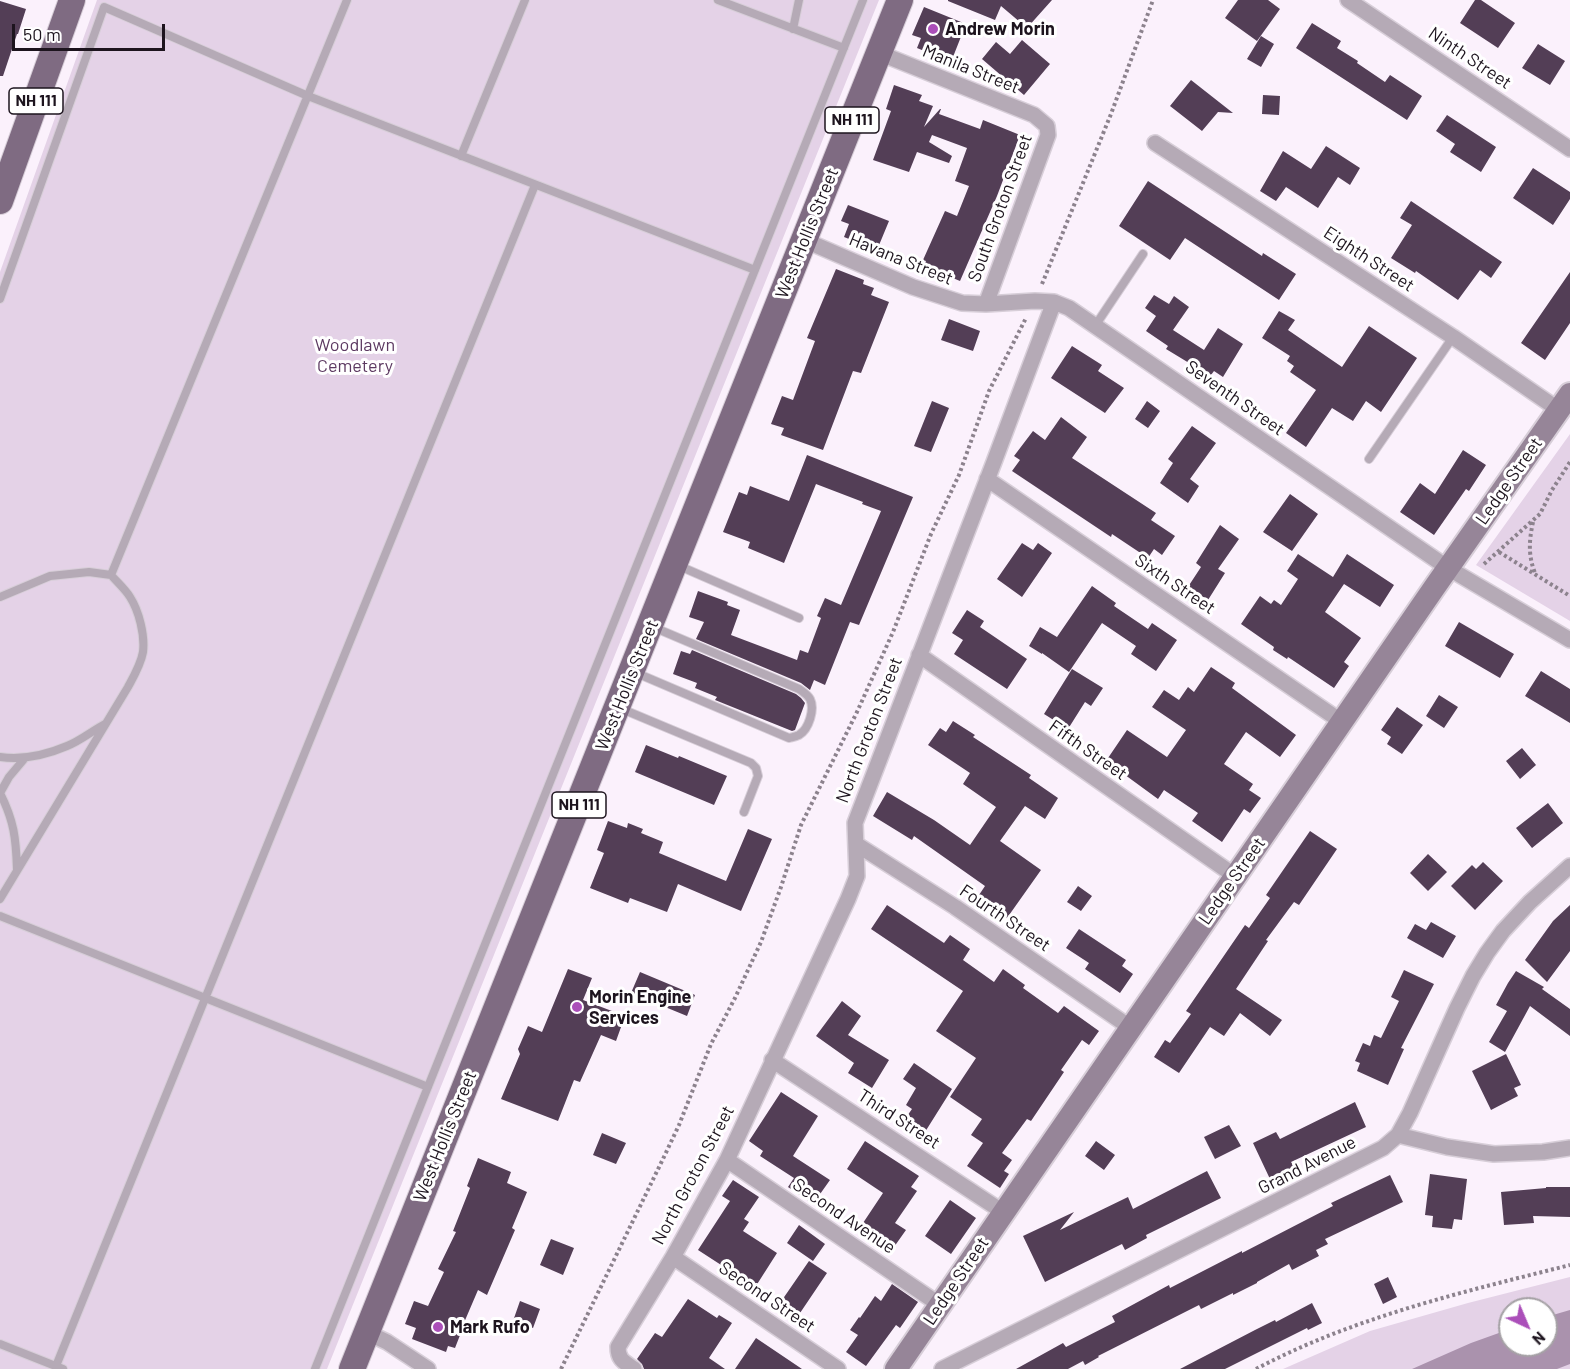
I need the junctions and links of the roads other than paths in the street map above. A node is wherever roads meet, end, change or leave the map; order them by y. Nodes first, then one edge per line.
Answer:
1 (72, 0) edge
2 (347, 0) edge
3 (525, 0) edge
4 (799, 0) edge
5 (863, 0) edge
6 (900, 0) edge
7 (1348, 0) edge
8 (722, 1) edge
9 (793, 29) junction
10 (844, 48) junction
11 (879, 53) junction
12 (308, 96) junction
13 (1047, 126) joint
14 (1155, 143) dead end
15 (1570, 149) edge
16 (461, 156) junction
17 (536, 185) junction
18 (0, 201) edge
19 (804, 240) junction
20 (1143, 254) dead end
21 (755, 270) junction
22 (0, 298) edge
23 (1054, 302) junction
24 (986, 304) junction
25 (1095, 326) junction
26 (1453, 337) junction
27 (1564, 402) edge
28 (1369, 459) dead end
29 (987, 479) junction
30 (675, 564) junction
31 (1448, 568) junction
32 (111, 575) junction
33 (0, 597) edge
34 (799, 618) dead end
35 (650, 626) junction
36 (1570, 640) edge
37 (919, 655) junction
38 (632, 671) junction
39 (618, 707) junction
40 (107, 722) junction
41 (1342, 722) junction
42 (0, 757) edge
43 (25, 758) junction
44 (0, 793) edge
45 (744, 812) dead end
46 (856, 844) junction
47 (1570, 866) edge
48 (17, 869) junction
49 (1235, 876) junction
50 (0, 899) edge
51 (0, 916) edge
52 (205, 998) junction
53 (1131, 1028) junction
54 (772, 1060) junction
55 (428, 1087) junction
56 (1398, 1135) junction
57 (1570, 1148) edge
58 (727, 1160) junction
59 (1003, 1212) junction
60 (673, 1257) junction
61 (940, 1305) junction
62 (366, 1332) junction
63 (0, 1344) edge
64 (59, 1367) edge
65 (315, 1369) edge
66 (352, 1369) edge
67 (428, 1369) edge
68 (634, 1369) edge
69 (838, 1369) edge
70 (896, 1369) edge
71 (942, 1369) edge

1 - 18 main road, NH 111
2 - 12 lane
3 - 16 lane
4 - 9 lane
5 - 10 lane
6 - 11 main road, West Hollis Street / NH 111
7 - 15 street, Ninth Street
8 - 9 lane
9 - 10 lane
10 - 21 lane
11 - 13 street, Manila Street
11 - 19 main road, West Hollis Street / NH 111
12 - 16 lane
12 - 22 lane
12 - 32 lane
13 - 24 street, South Groton Street
14 - 26 street, Eighth Street
16 - 17 lane
17 - 21 lane
17 - 52 lane
19 - 24 street, Havana Street
19 - 30 main road, West Hollis Street / NH 111
20 - 25 lane
21 - 55 lane
23 - 24 street, Seventh Street
23 - 25 street, Seventh Street
23 - 29 street, North Groton Street
25 - 31 street, Seventh Street
26 - 27 street, Eighth Street
26 - 28 lane
27 - 31 street, Ledge Street
29 - 37 street, North Groton Street
29 - 41 street, Sixth Street
30 - 34 lane
30 - 35 main road, West Hollis Street / NH 111
31 - 36 street, Seventh Street
31 - 41 street, Ledge Street
32 - 33 lane
32 - 40 lane
35 - 38 main road, West Hollis Street / NH 111
35 - 38 lane
37 - 46 street, North Groton Street
37 - 49 street, Fifth Street
38 - 39 main road, West Hollis Street / NH 111
39 - 45 lane
39 - 62 main road, West Hollis Street / NH 111
40 - 43 lane
40 - 48 lane
41 - 49 street, Ledge Street
42 - 43 lane
43 - 44 lane
44 - 48 lane
46 - 53 street, Fourth Street
46 - 54 street, North Groton Street
47 - 56 street, Grand Avenue
48 - 50 lane
49 - 53 street, Ledge Street
51 - 52 lane
52 - 55 lane
52 - 64 lane
53 - 59 street, Ledge Street
54 - 58 street, North Groton Street
54 - 59 street, Third Street
55 - 65 lane
56 - 57 street
56 - 71 street, Grand Avenue
58 - 60 street, North Groton Street
58 - 61 street, Second Avenue
59 - 61 street, Ledge Street
60 - 68 street, North Groton Street
60 - 69 street, Second Street
61 - 70 street, Ledge Street
62 - 66 main road, West Hollis Street / NH 111
62 - 67 street
63 - 64 lane

